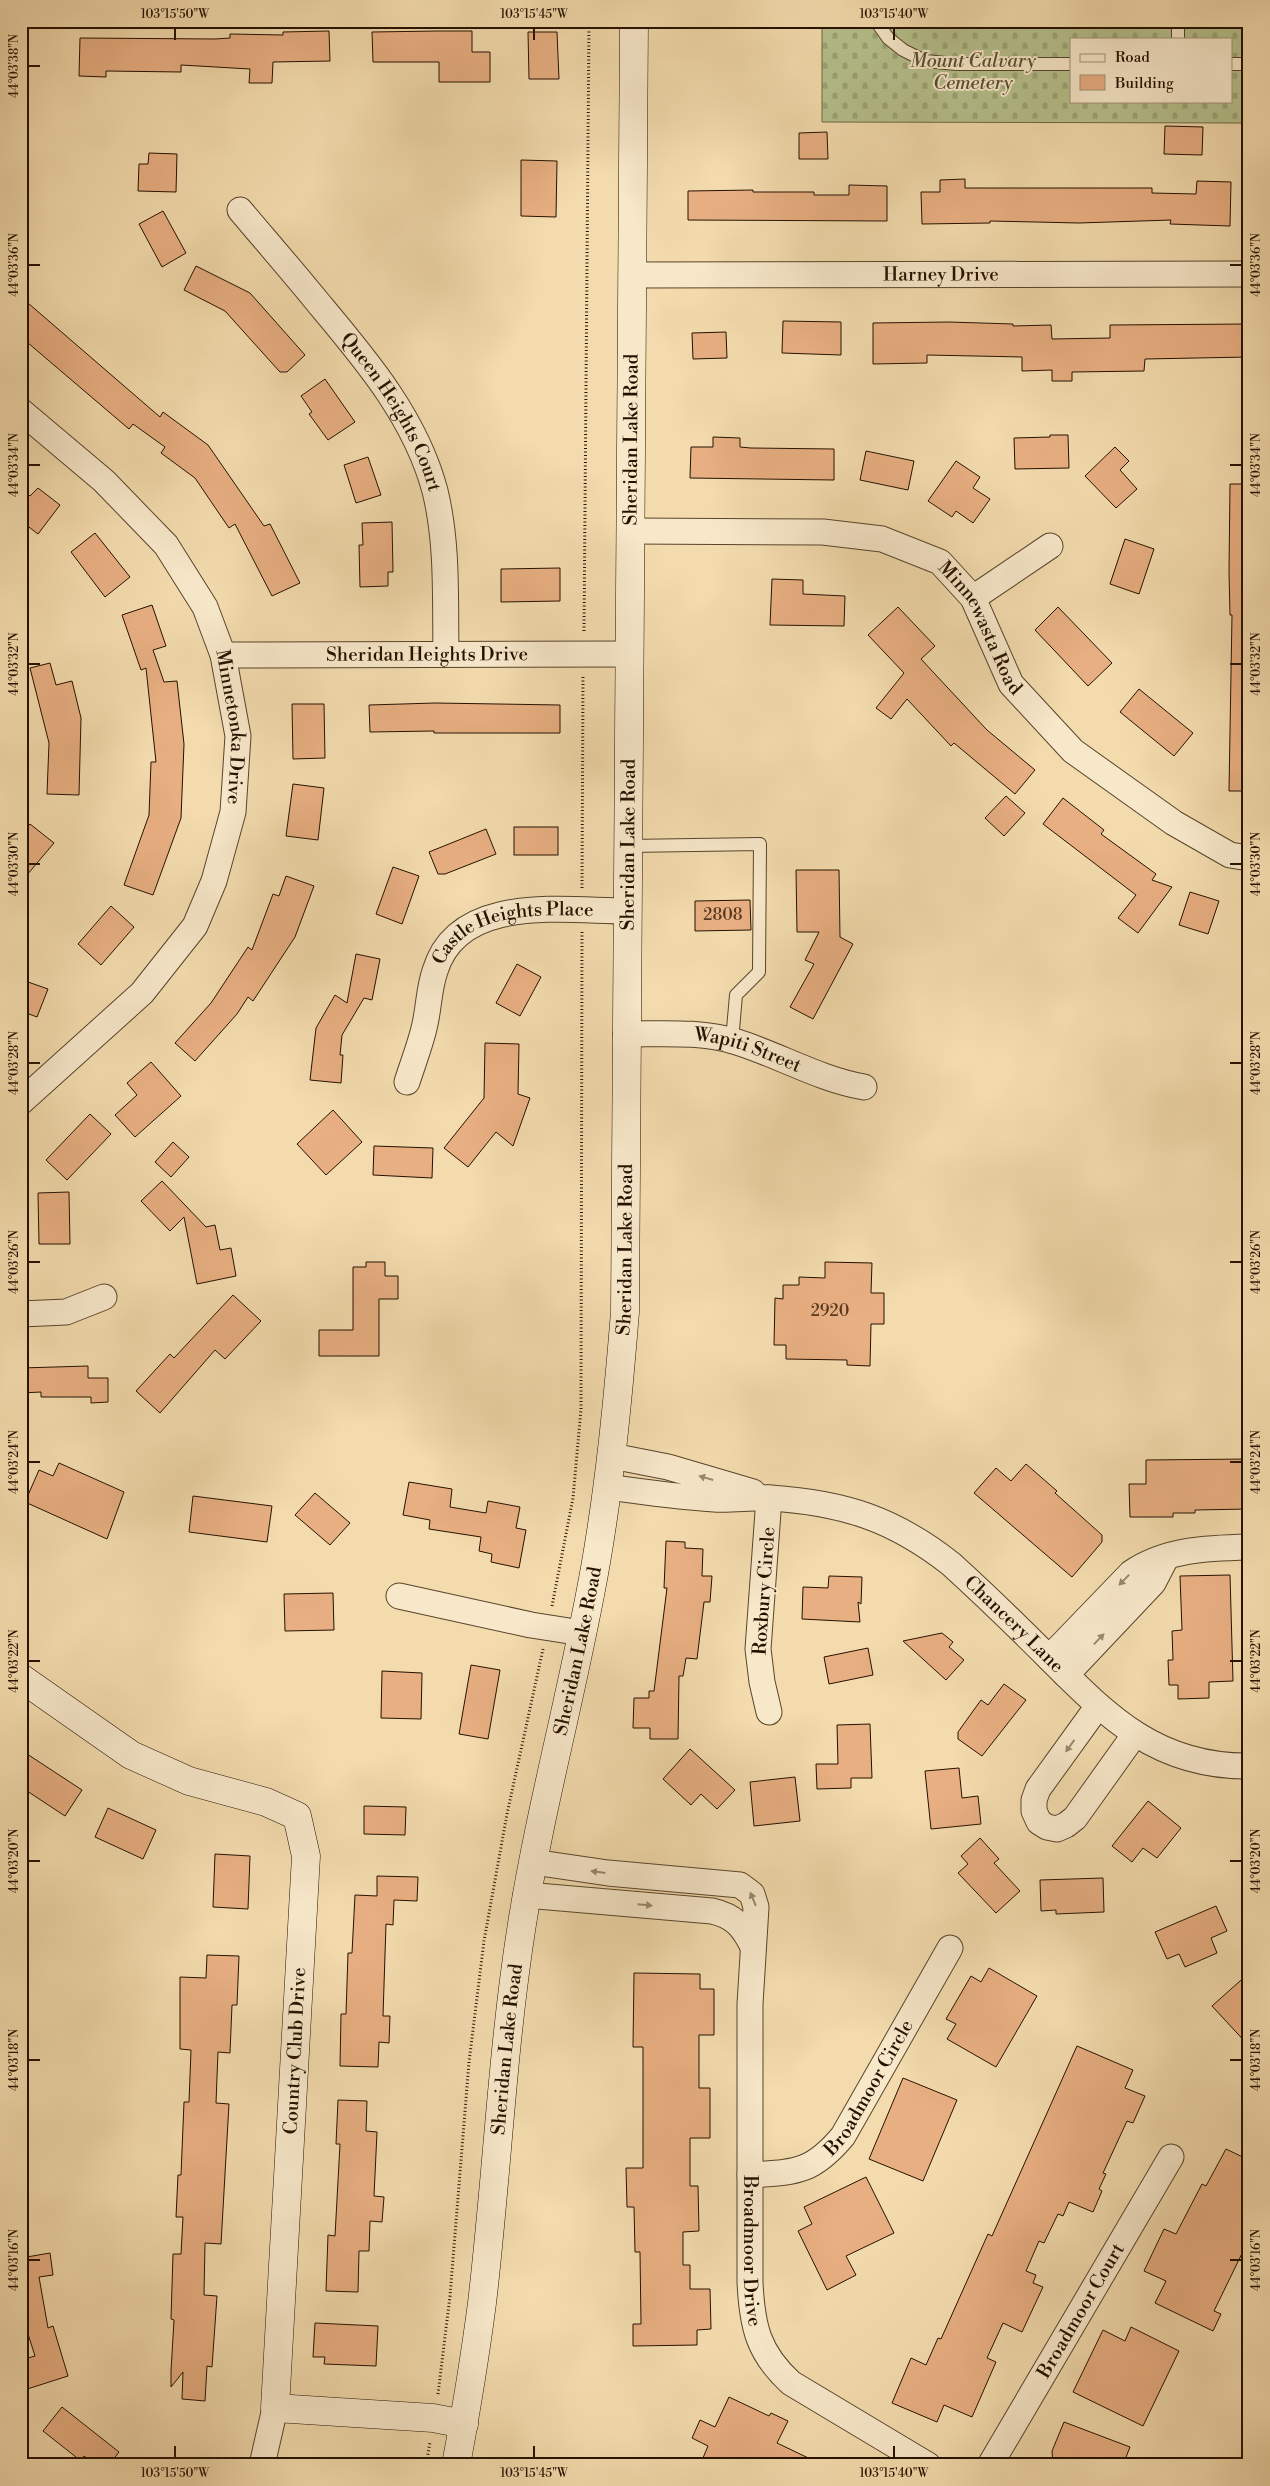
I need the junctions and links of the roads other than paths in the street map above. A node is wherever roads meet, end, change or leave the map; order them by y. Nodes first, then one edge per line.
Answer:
1 (634, 21) edge
2 (876, 21) edge
3 (1178, 21) edge
4 (1178, 38) edge
5 (1070, 64) edge
6 (1232, 64) edge
7 (1249, 64) edge
8 (240, 210) dead end
9 (1249, 274) edge
10 (633, 275) junction
11 (21, 411) edge
12 (631, 531) junction
13 (1050, 546) dead end
14 (973, 598) junction
15 (446, 653) junction
16 (630, 654) junction
17 (223, 655) junction
18 (628, 846) junction
19 (1249, 858) edge
20 (627, 911) junction
21 (626, 1034) junction
22 (732, 1041) junction
23 (407, 1082) dead end
24 (864, 1087) dead end
25 (21, 1102) edge
26 (104, 1297) dead end
27 (21, 1314) edge
28 (612, 1456) junction
29 (608, 1487) junction
30 (770, 1498) junction
31 (1249, 1547) edge
32 (399, 1596) dead end
33 (582, 1633) junction
34 (1057, 1666) junction
35 (21, 1678) edge
36 (1098, 1706) junction
37 (770, 1712) dead end
38 (1134, 1734) junction
39 (1249, 1766) edge
40 (533, 1862) junction
41 (526, 1895) junction
42 (753, 1947) junction
43 (950, 1948) dead end
44 (1171, 2157) dead end
45 (750, 2175) junction
46 (274, 2408) junction
47 (464, 2424) junction
48 (262, 2465) edge
49 (456, 2465) edge
50 (928, 2465) edge
51 (990, 2465) edge

1 - 10 main road, Sheridan Lake Road
2 - 5 lane
3 - 4 lane
6 - 7 lane
8 - 15 street, Queen Heights Court
9 - 10 street, Harney Drive
10 - 12 main road, Sheridan Lake Road
11 - 17 street, Minnetonka Drive
12 - 14 street, Minnewasta Road
12 - 16 main road, Sheridan Lake Road
13 - 14 street
14 - 19 street, Minnewasta Road
15 - 16 street, Sheridan Heights Drive
15 - 17 street, Sheridan Heights Drive
16 - 18 main road, Sheridan Lake Road
17 - 25 street, Minnetonka Drive
18 - 20 main road, Sheridan Lake Road
18 - 22 lane
20 - 21 main road, Sheridan Lake Road
20 - 23 street, Castle Heights Place
21 - 22 street, Wapiti Street
21 - 28 main road, Sheridan Lake Road
22 - 24 street, Wapiti Street
26 - 27 street
28 - 29 main road, Sheridan Lake Road
30 -> 28 street, Chancery Lane
29 - 30 street, Chancery Lane
29 - 33 main road, Sheridan Lake Road
30 - 34 street, Chancery Lane
30 - 37 street, Roxbury Circle
31 - 34 street
32 - 33 street
33 - 40 main road, Sheridan Lake Road
34 - 36 street, Chancery Lane
35 - 46 main road, Country Club Drive
36 - 38 street, Chancery Lane
36 -> 38 street
38 - 39 street, Chancery Lane
40 - 41 main road, Sheridan Lake Road
42 -> 40 street, Broadmoor Drive
41 -> 42 street
41 - 47 main road, Sheridan Lake Road
42 - 45 street, Broadmoor Drive
43 - 45 street, Broadmoor Circle
44 - 51 street, Broadmoor Court
45 - 50 street, Broadmoor Drive
46 - 47 main road
46 - 48 street
47 - 49 main road, Sheridan Lake Road

